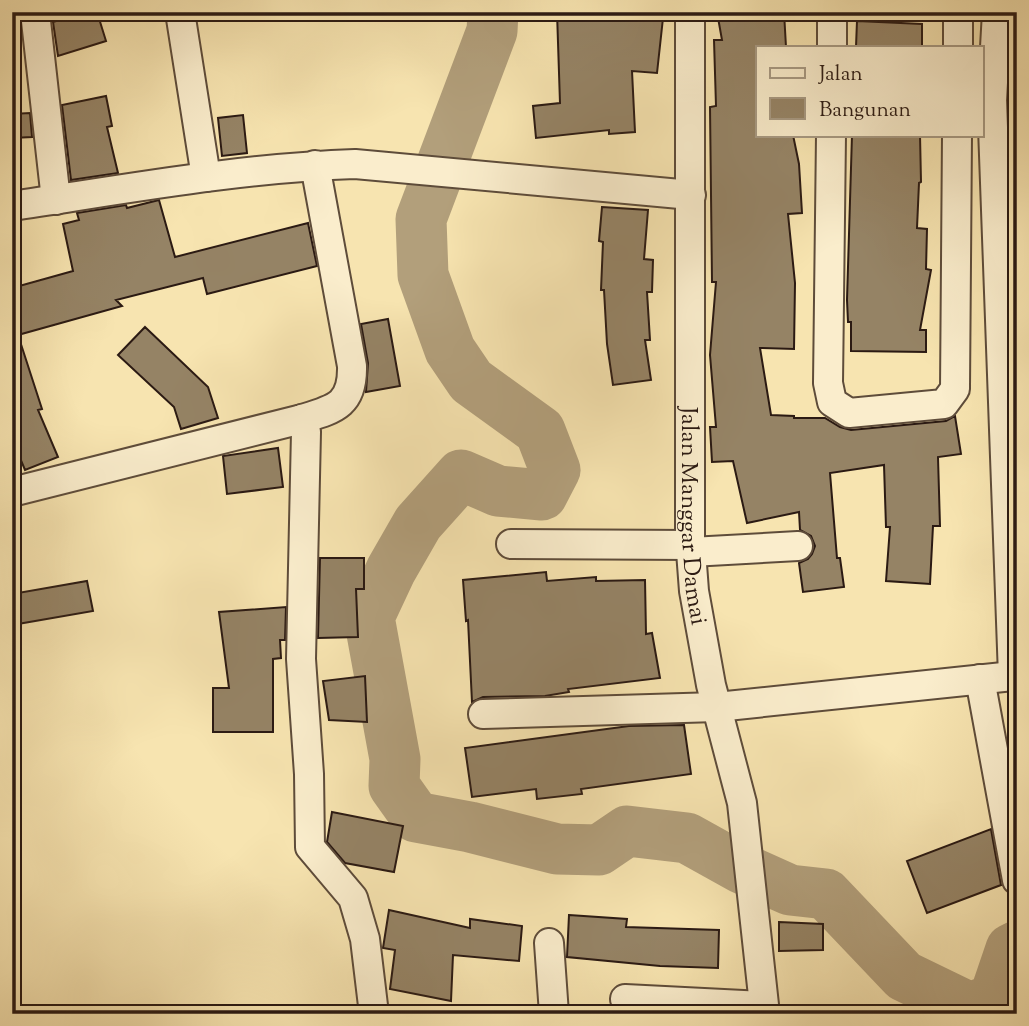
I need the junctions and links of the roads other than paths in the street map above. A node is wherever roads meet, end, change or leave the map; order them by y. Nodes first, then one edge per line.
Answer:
1 (35, 12) edge
2 (180, 12) edge
3 (690, 12) edge
4 (832, 12) edge
5 (958, 12) edge
6 (997, 12) edge
7 (832, 46) edge
8 (958, 46) edge
9 (1005, 100) edge
10 (831, 136) edge
11 (957, 136) edge
12 (315, 165) junction
13 (206, 177) junction
14 (691, 195) junction
15 (55, 200) junction
16 (12, 206) edge
17 (302, 419) junction
18 (12, 492) edge
19 (511, 544) dead end
20 (798, 546) dead end
21 (691, 549) junction
22 (1015, 675) edge
23 (981, 680) junction
24 (717, 707) junction
25 (483, 714) dead end
26 (1017, 880) edge
27 (549, 943) dead end
28 (625, 999) dead end
29 (764, 1010) edge
30 (374, 1014) edge
31 (554, 1014) edge

1 - 15 street
2 - 13 street
3 - 14 street, Jalan Manggar Damai
4 - 7 street
5 - 8 street
6 - 9 street
9 - 22 street
10 - 11 street
12 - 13 street
12 - 14 street
12 - 17 street
13 - 15 street
14 - 21 street, Jalan Manggar Damai
15 - 16 street
17 - 18 street
17 - 30 street
19 - 21 street
20 - 21 street
21 - 24 street, Jalan Manggar Damai
22 - 23 street
23 - 24 street
23 - 26 street
24 - 25 street
24 - 29 street, Jalan Manggar Damai
27 - 31 street
28 - 29 street

